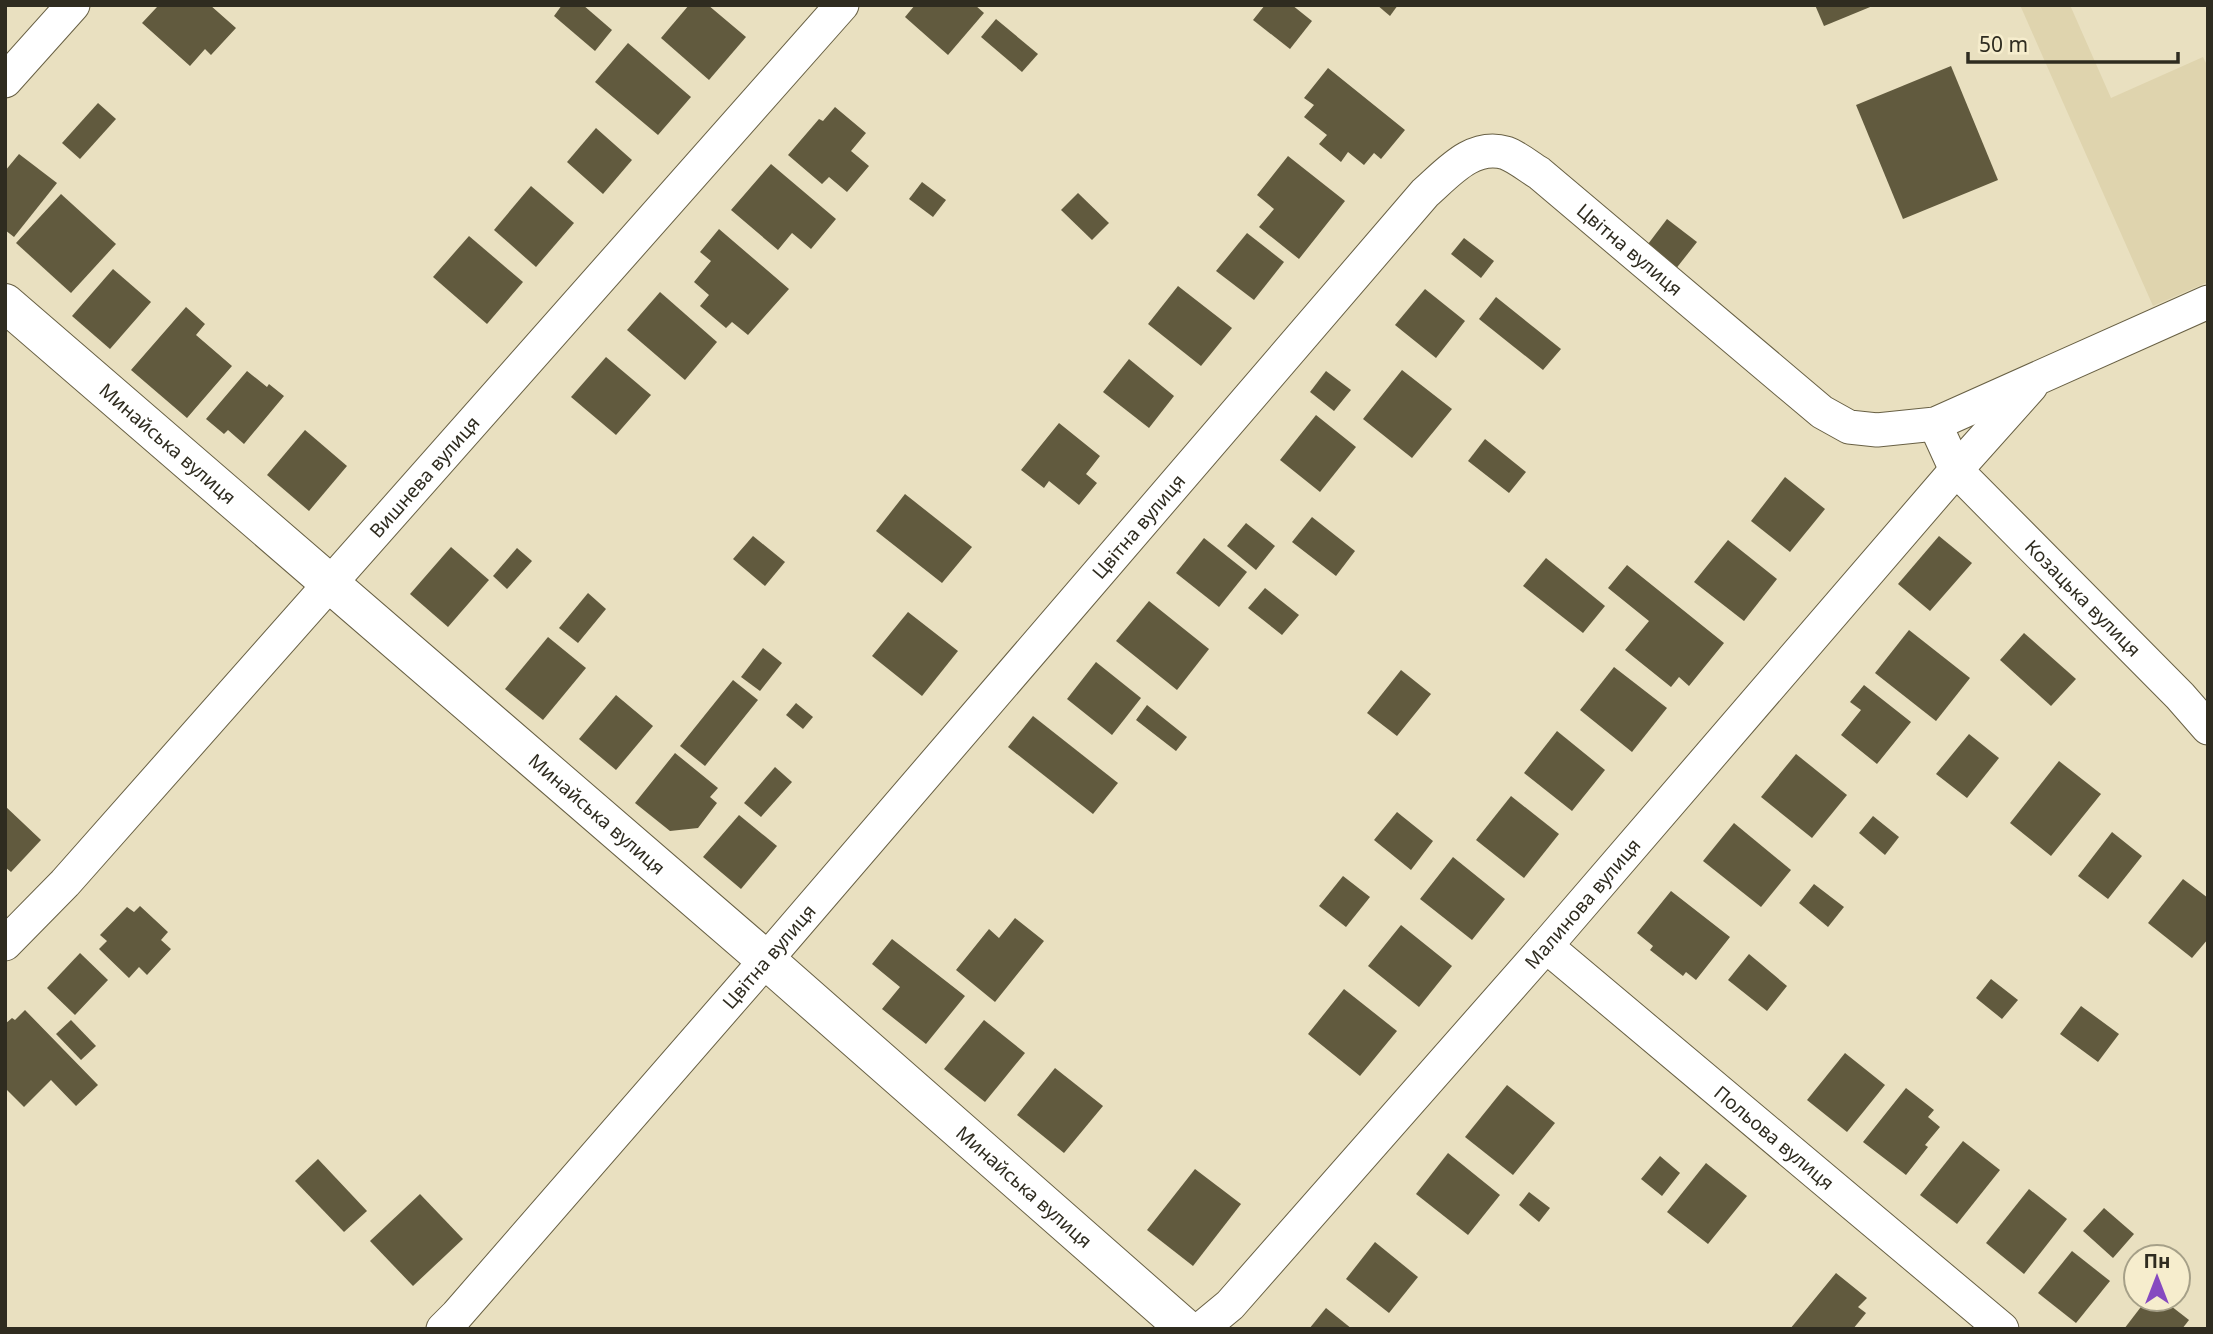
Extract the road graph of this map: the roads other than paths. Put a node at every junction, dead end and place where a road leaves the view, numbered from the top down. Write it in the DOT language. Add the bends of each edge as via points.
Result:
graph roads {
  1 [pos="73,5"];
  2 [pos="842,5"];
  3 [pos="5,81"];
  4 [pos="2208,302"];
  5 [pos="5,303"];
  6 [pos="2040,376"];
  7 [pos="1935,425"];
  8 [pos="1956,470"];
  9 [pos="331,584"];
  10 [pos="2208,729"];
  11 [pos="5,944"];
  12 [pos="1546,946"];
  13 [pos="766,960"];
  14 [pos="443,1329"];
  15 [pos="1186,1329"];
  16 [pos="1201,1329"];
  17 [pos="2002,1329"];
  1 -- 3 [label="street"];
  2 -- 9 [label="street, Вишнева вулиця"];
  4 -- 6 [label="street"];
  5 -- 9 [label="street, Минайська вулиця"];
  6 -- 7 [label="street"];
  6 -- 8 [label="street, Малинова вулиця"];
  7 -- 8 [label="street, Козацька вулиця"];
  7 -- 13 [label="street, Цвітна вулиця" via="1877,430 1849,427 1822,412 1539,173 1507,153 1485,150 1463,159 1425,193"];
  8 -- 10 [label="street, Козацька вулиця"];
  8 -- 12 [label="street, Малинова вулиця"];
  9 -- 11 [label="street, Вишнева вулиця" via="65,883"];
  9 -- 13 [label="street, Минайська вулиця"];
  12 -- 16 [label="street, Малинова вулиця" via="1230,1305"];
  12 -- 17 [label="street, Польова вулиця"];
  13 -- 14 [label="street, Цвітна вулиця"];
  13 -- 15 [label="street, Минайська вулиця"];
}
